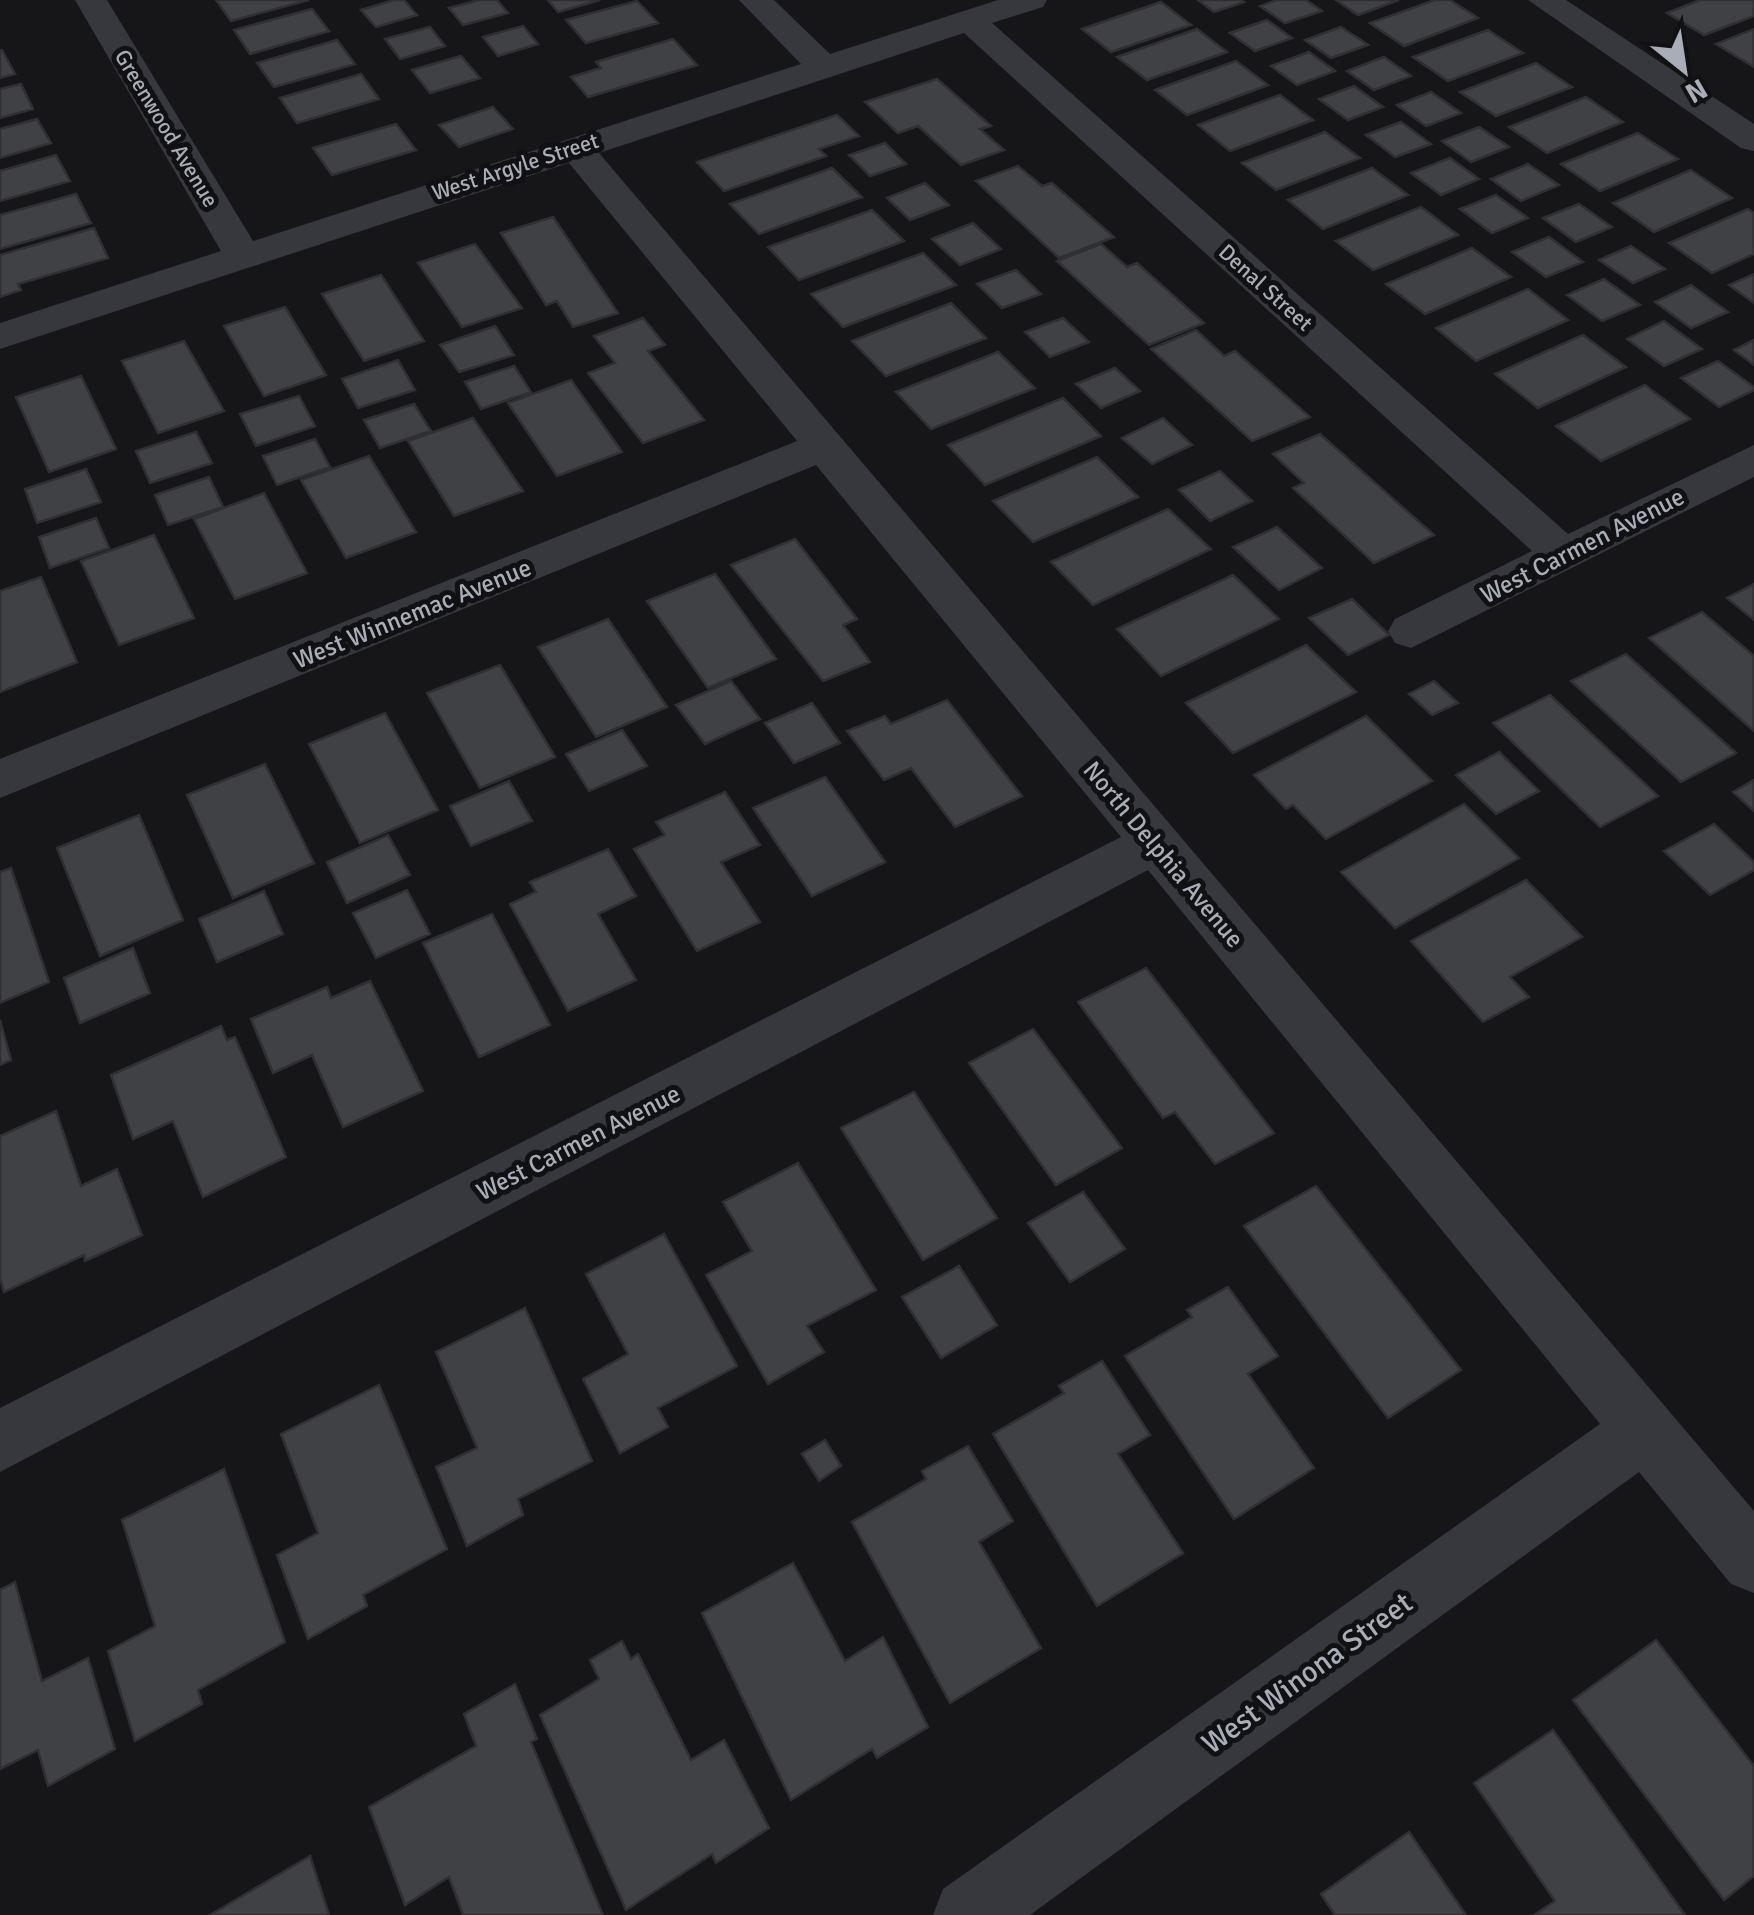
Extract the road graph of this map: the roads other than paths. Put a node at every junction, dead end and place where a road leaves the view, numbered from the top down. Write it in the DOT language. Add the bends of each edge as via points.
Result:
graph roads {
  1 [pos="91,0"];
  2 [pos="755,0"];
  3 [pos="1032,0"];
  4 [pos="1544,0"];
  5 [pos="969,20"];
  6 [pos="822,66"];
  7 [pos="1754,140"];
  8 [pos="574,147"];
  9 [pos="242,256"];
  10 [pos="0,336"];
  11 [pos="824,446"];
  12 [pos="1754,459"];
  13 [pos="1563,554"];
  14 [pos="1411,631"];
  15 [pos="0,779"];
  16 [pos="1155,843"];
  17 [pos="1645,1430"];
  18 [pos="0,1441"];
  19 [pos="1754,1561"];
  20 [pos="969,1915"];
  1 -- 9 [label="street, Greenwood Avenue"];
  2 -- 6 [label="street"];
  3 -- 5 [label="street, West Argyle Street"];
  4 -- 7 [label="street"];
  5 -- 6 [label="street, West Argyle Street"];
  5 -- 13 [label="street, Denal Street"];
  6 -- 8 [label="street, West Argyle Street"];
  8 -- 9 [label="street, West Argyle Street"];
  8 -- 11 [label="street, North Delphia Avenue"];
  9 -- 10 [label="street, West Argyle Street"];
  11 -- 15 [label="street, West Winnemac Avenue"];
  11 -- 16 [label="street, North Delphia Avenue"];
  12 -- 13 [label="street, West Carmen Avenue"];
  13 -- 14 [label="street, West Carmen Avenue"];
  16 -- 17 [label="street, North Delphia Avenue"];
  16 -- 18 [label="street, West Carmen Avenue"];
  17 -- 19 [label="street, North Delphia Avenue"];
  17 -- 20 [label="street, West Winona Street"];
}
